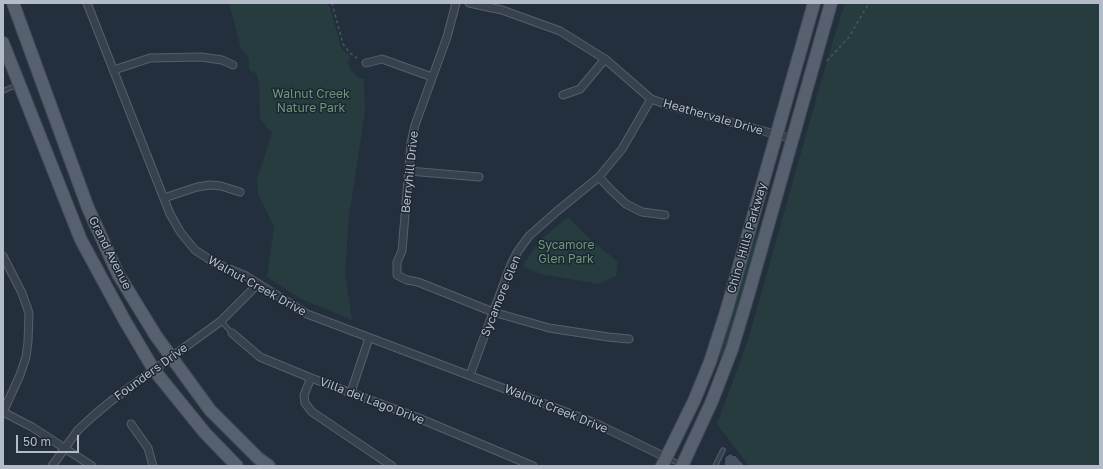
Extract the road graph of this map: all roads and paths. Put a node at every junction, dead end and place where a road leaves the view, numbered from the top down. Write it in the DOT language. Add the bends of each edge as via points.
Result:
graph roads {
  1 [pos="13,3"];
  2 [pos="87,3"];
  3 [pos="332,3"];
  4 [pos="456,3"];
  5 [pos="468,3"];
  6 [pos="814,3"];
  7 [pos="831,3"];
  8 [pos="869,3"];
  9 [pos="3,43"];
  10 [pos="605,59"];
  11 [pos="827,61"];
  12 [pos="366,63"];
  13 [pos="233,65"];
  14 [pos="114,70"];
  15 [pos="432,77"];
  16 [pos="19,84"];
  17 [pos="3,91"];
  18 [pos="563,95"];
  19 [pos="651,98"];
  20 [pos="777,135"];
  21 [pos="793,139"];
  22 [pos="409,171"];
  23 [pos="479,177"];
  24 [pos="599,177"];
  25 [pos="240,192"];
  26 [pos="164,198"];
  27 [pos="665,216"];
  28 [pos="3,256"];
  29 [pos="258,284"];
  30 [pos="493,312"];
  31 [pos="221,321"];
  32 [pos="232,333"];
  33 [pos="370,338"];
  34 [pos="629,339"];
  35 [pos="171,358"];
  36 [pos="154,370"];
  37 [pos="470,375"];
  38 [pos="310,378"];
  39 [pos="351,392"];
  40 [pos="3,412"];
  41 [pos="131,424"];
  42 [pos="64,447"];
  43 [pos="723,450"];
  44 [pos="663,459"];
  45 [pos="52,466"];
  46 [pos="92,466"];
  47 [pos="153,466"];
  48 [pos="237,466"];
  49 [pos="268,466"];
  50 [pos="392,466"];
  51 [pos="533,466"];
  52 [pos="682,466"];
  53 [pos="715,466"];
  1 -- 35 [label="main road, Grand Avenue" via="88,208 118,274"];
  2 -- 14 [label="street, Walnut Creek Drive"];
  3 -- 12 [label="path" via="344,44 350,53"];
  4 -- 15 [label="street, Berryhill Drive"];
  5 -- 10 [label="street, Heathervale Drive" via="502,10 553,28"];
  6 -- 20 [label="main road, Chino Hills Parkway"];
  7 -- 21 [label="main road, Chino Hills Parkway"];
  8 -- 11 [label="path" via="849,38"];
  9 -- 16 [label="main road, Grand Avenue"];
  10 -- 18 [label="street" via="580,88"];
  10 -- 19 [label="street, Heathervale Drive"];
  12 -- 15 [label="street" via="382,59"];
  13 -- 14 [label="street" via="222,60 201,57 150,58"];
  14 -- 26 [label="street, Walnut Creek Drive"];
  15 -- 22 [label="street, Berryhill Drive" via="415,126"];
  16 -- 17 [label="lane"];
  16 -- 36 [label="main road, Grand Avenue" via="81,240"];
  19 -- 20 [label="street, Heathervale Drive" via="671,106"];
  19 -- 24 [label="street, Sycamore Glen" via="622,149"];
  20 -- 21 [label="street, Heathervale Drive"];
  20 -- 44 [label="main road, Chino Hills Parkway" via="710,362 694,401"];
  21 -- 52 [label="main road, Chino Hills Parkway" via="732,348 712,401"];
  22 -- 23 [label="street"];
  22 -- 30 [label="street, Berryhill Drive" via="402,251 397,262 397,275"];
  24 -- 27 [label="street" via="626,204 642,212"];
  24 -- 30 [label="street, Sycamore Glen" via="529,236 511,264"];
  25 -- 26 [label="street" via="210,185"];
  26 -- 29 [label="street, Walnut Creek Drive" via="180,233 196,250 215,263"];
  28 -- 40 [label="street" via="22,293 29,314 26,357"];
  29 -- 31 [label="street, Founders Drive"];
  29 -- 33 [label="street, Walnut Creek Drive" via="307,314"];
  30 -- 34 [label="street" via="549,328"];
  30 -- 37 [label="street, Sycamore Glen"];
  31 -- 32 [label="lane, Villa del Lago Drive"];
  31 -- 35 [label="street, Founders Drive"];
  32 -- 38 [label="street, Villa del Lago Drive" via="260,357"];
  33 -- 37 [label="street, Walnut Creek Drive"];
  33 -- 39 [label="street"];
  35 -- 36 [label="street, Founders Drive"];
  35 -- 49 [label="main road, Grand Avenue" via="210,410"];
  36 -- 42 [label="street, Founders Drive" via="106,405 78,430"];
  36 -- 48 [label="main road, Grand Avenue" via="205,433"];
  37 -- 44 [label="street, Walnut Creek Drive" via="595,423"];
  38 -- 39 [label="street, Villa del Lago Drive"];
  38 -- 50 [label="street" via="304,395 305,403 312,412"];
  39 -- 51 [label="street, Villa del Lago Drive"];
  40 -- 42 [label="street"];
  41 -- 47 [label="street" via="148,448"];
  42 -- 45 [label="street, Founders Drive"];
  42 -- 46 [label="street"];
  43 -- 53 [label="lane"];
  44 -- 52 [label="lane, Walnut Creek Drive"];
}
